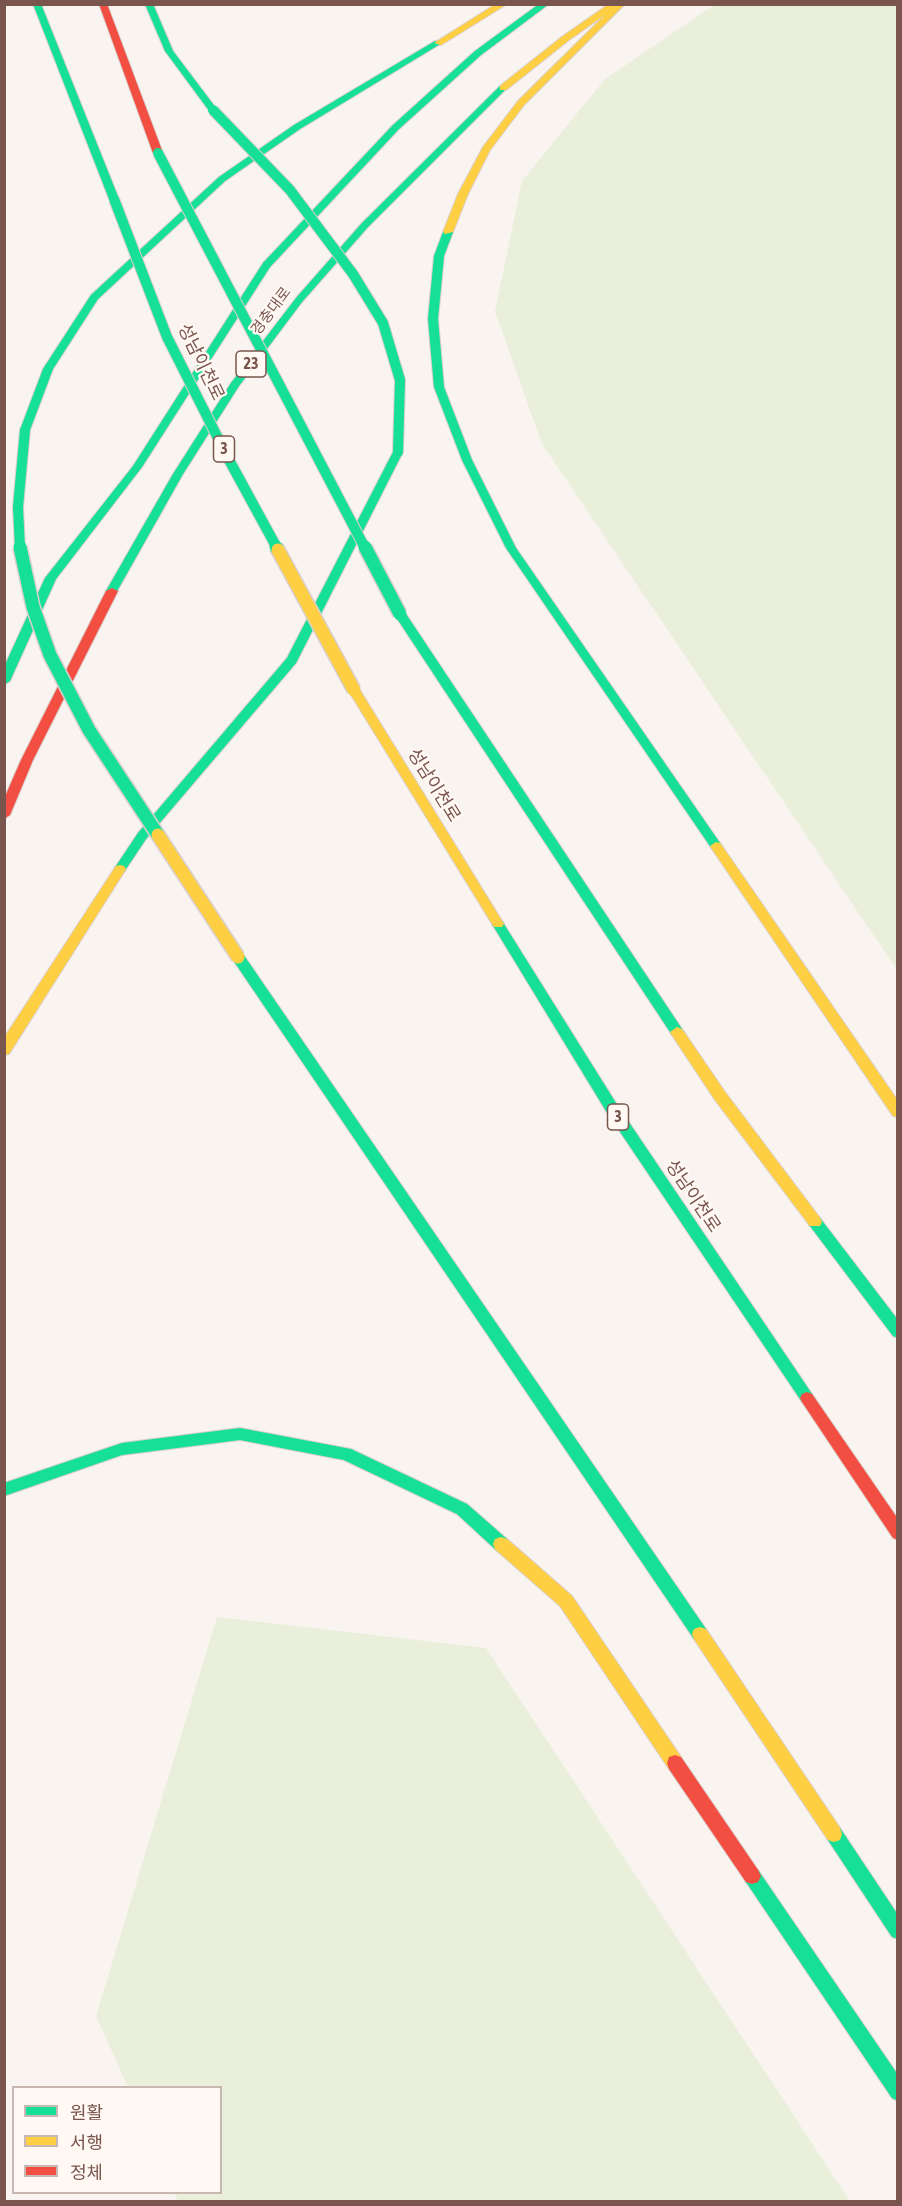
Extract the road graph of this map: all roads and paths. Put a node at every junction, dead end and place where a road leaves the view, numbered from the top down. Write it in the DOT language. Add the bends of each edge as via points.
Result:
graph roads {
  1 [pos="37,4"];
  2 [pos="103,4"];
  3 [pos="149,4"];
  4 [pos="503,4"];
  5 [pos="545,4"];
  6 [pos="615,4"];
  7 [pos="621,4"];
  8 [pos="4,681"];
  9 [pos="4,815"];
  10 [pos="4,1050"];
  11 [pos="897,1112"];
  12 [pos="897,1332"];
  13 [pos="4,1490"];
  14 [pos="897,1533"];
  15 [pos="897,1931"];
  16 [pos="897,2092"];
  1 -- 14 [label="main road, 성남이천로 / 3, bridge" via="167,337 354,690 611,1107"];
  2 -- 12 [label="main road, bridge" via="158,153 400,614 720,1096"];
  3 -- 10 [label="main road, bridge" via="169,51 213,110 290,190 353,274 382,323 400,380 398,452 292,660 142,836"];
  4 -- 15 [label="main road, bridge" via="297,127 222,179 94,297 48,369 26,430 18,507 20,547 33,607 50,655 89,730 238,957 760,1722"];
  5 -- 8 [label="main road, 경충대로 / 23" via="478,53 396,127 266,265 137,467 51,578"];
  6 -- 9 [label="main road, 경충대로 / 23" via="504,87 365,225 292,310 229,395 131,556 27,760"];
  7 -- 11 [label="main road" via="521,103 486,149 463,194 439,256 433,319 439,387 467,460 512,548"];
  13 -- 16 [label="main road" via="122,1449 240,1434 346,1454 462,1509 566,1601"];
}
